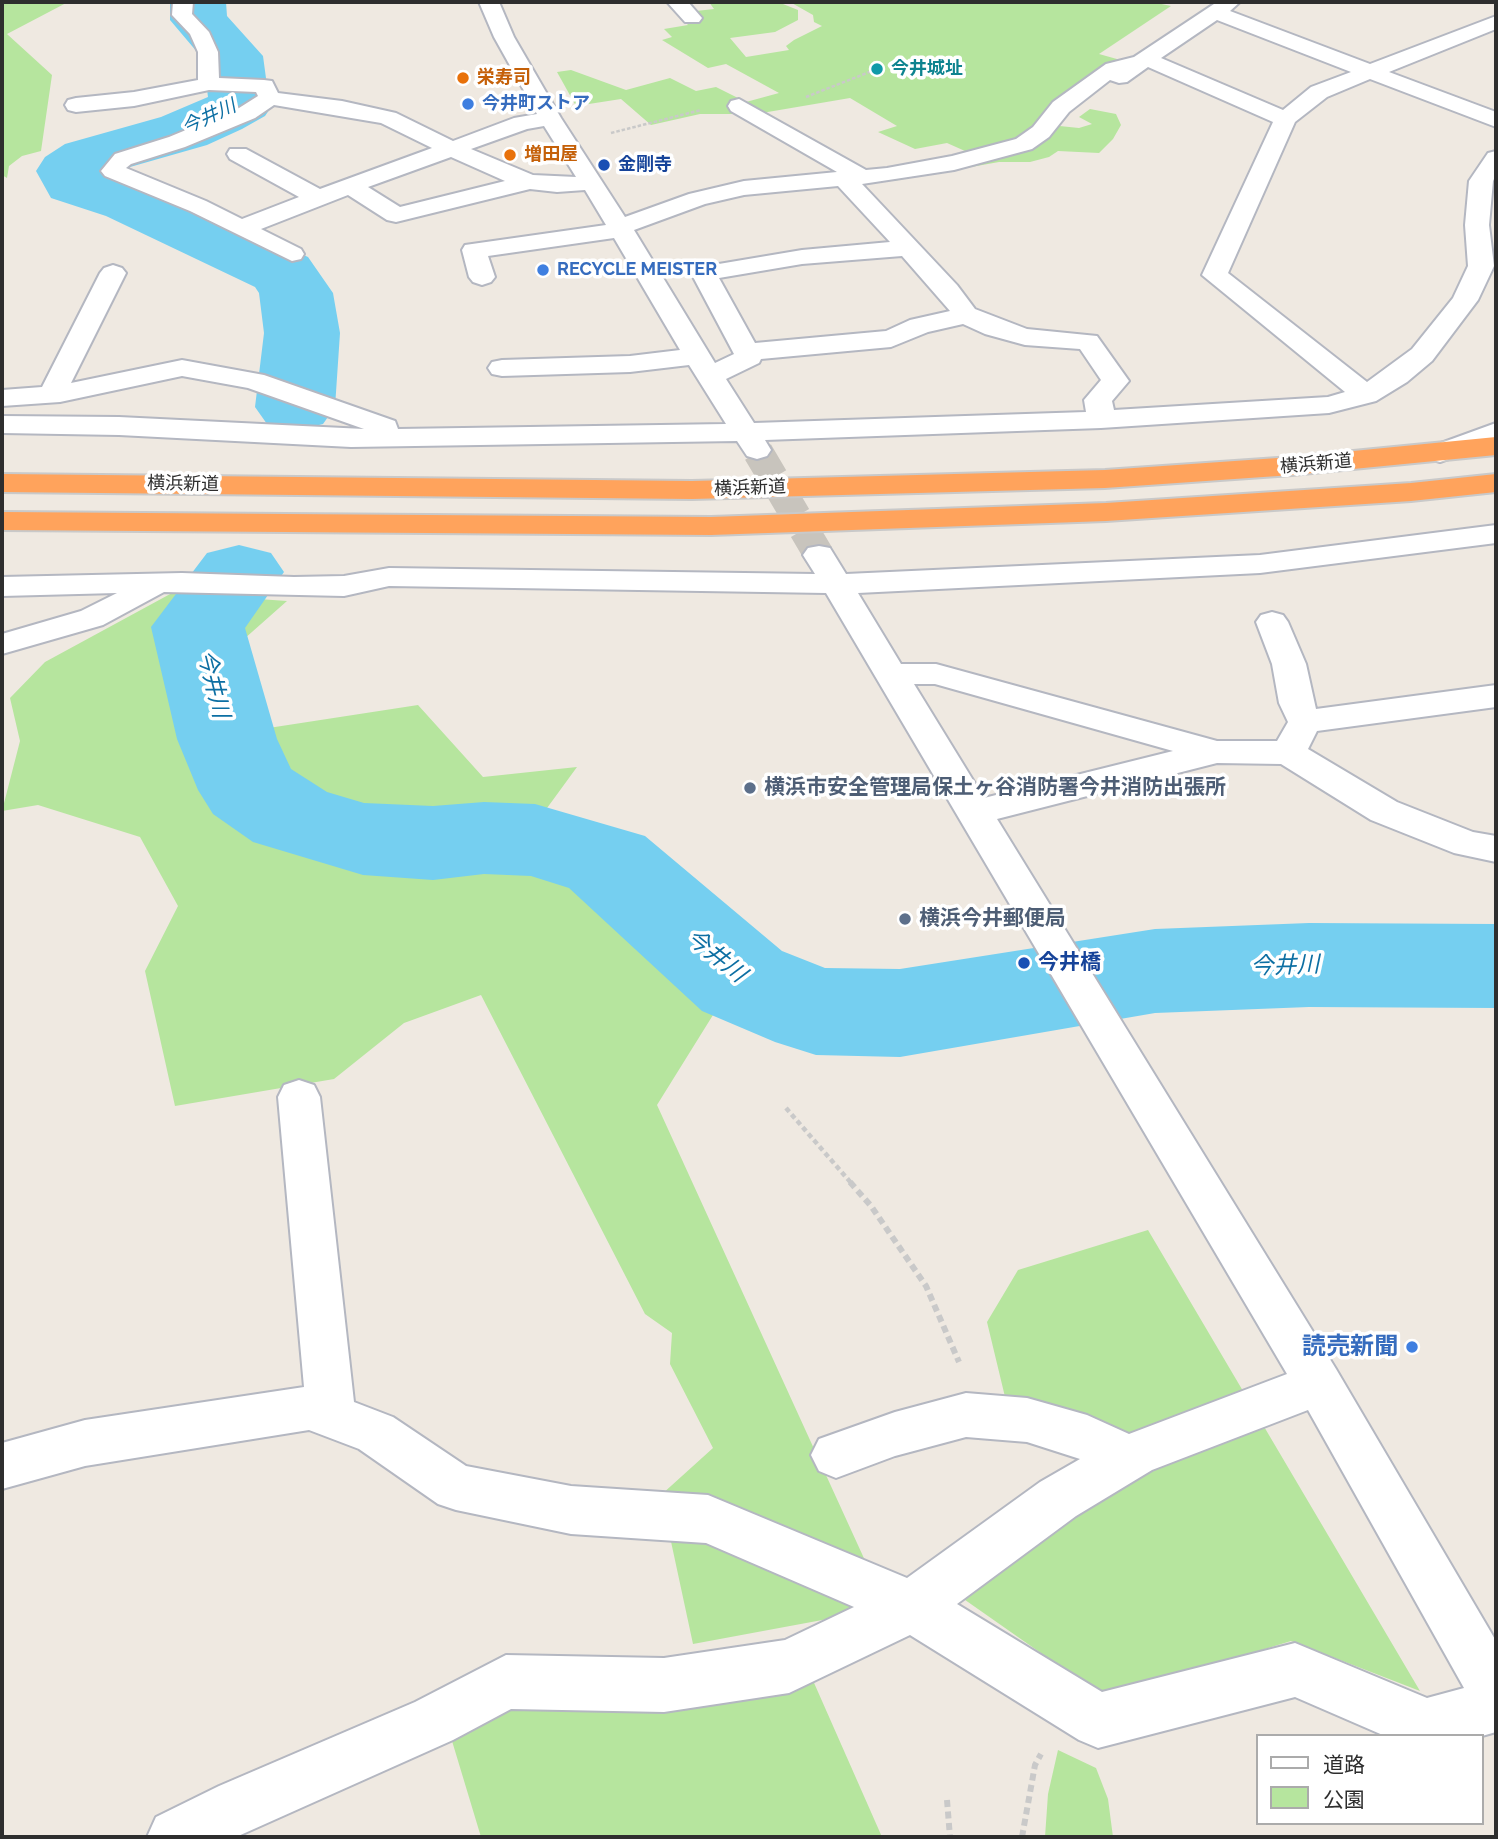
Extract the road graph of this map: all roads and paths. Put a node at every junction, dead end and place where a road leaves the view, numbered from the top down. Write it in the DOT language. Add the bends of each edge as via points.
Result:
graph roads {
  1 [pos="183,2"];
  2 [pos="489,2"];
  3 [pos="677,2"];
  4 [pos="1222,7"];
  5 [pos="692,18"];
  6 [pos="1496,22"];
  7 [pos="1139,63"];
  8 [pos="877,69"];
  9 [pos="1369,71"];
  10 [pos="216,85"];
  11 [pos="263,92"];
  12 [pos="76,105"];
  13 [pos="739,106"];
  14 [pos="550,118"];
  15 [pos="1285,119"];
  16 [pos="1496,120"];
  17 [pos="566,145"];
  18 [pos="452,149"];
  19 [pos="1028,151"];
  20 [pos="238,155"];
  21 [pos="1496,158"];
  22 [pos="853,178"];
  23 [pos="530,182"];
  24 [pos="591,183"];
  25 [pos="350,186"];
  26 [pos="318,198"];
  27 [pos="241,228"];
  28 [pos="621,228"];
  29 [pos="910,248"];
  30 [pos="292,254"];
  31 [pos="113,273"];
  32 [pos="482,277"];
  33 [pos="966,315"];
  34 [pos="747,352"];
  35 [pos="703,366"];
  36 [pos="502,368"];
  37 [pos="221,374"];
  38 [pos="52,394"];
  39 [pos="1366,395"];
  40 [pos="2,398"];
  41 [pos="1101,419"];
  42 [pos="2,425"];
  43 [pos="354,427"];
  44 [pos="176,428"];
  45 [pos="1496,432"];
  46 [pos="751,442"];
  47 [pos="1496,446"];
  48 [pos="1440,453"];
  49 [pos="2,483"];
  50 [pos="1496,483"];
  51 [pos="2,524"];
  52 [pos="1496,534"];
  53 [pos="819,555"];
  54 [pos="171,583"];
  55 [pos="838,584"];
  56 [pos="2,586"];
  57 [pos="1272,622"];
  58 [pos="2,644"];
  59 [pos="891,674"];
  60 [pos="1496,696"];
  61 [pos="1305,722"];
  62 [pos="1217,752"];
  63 [pos="1288,753"];
  64 [pos="974,813"];
  65 [pos="1496,849"];
  66 [pos="299,1097"];
  67 [pos="786,1108"];
  68 [pos="1319,1384"];
  69 [pos="966,1415"];
  70 [pos="354,1424"];
  71 [pos="836,1455"];
  72 [pos="1128,1458"];
  73 [pos="2,1466"];
  74 [pos="912,1606"];
  75 [pos="1496,1692"];
  76 [pos="1496,1705"];
  77 [pos="1045,1746"];
  78 [pos="947,1800"];
  79 [pos="176,1837"];
  80 [pos="950,1837"];
  81 [pos="1022,1837"];
  1 -- 10 [label="street" via="181,15 200,32"];
  2 -- 14 [label="street"];
  3 -- 5 [label="street"];
  4 -- 7 [label="street"];
  4 -- 9 [label="street"];
  6 -- 9 [label="street"];
  7 -- 15 [label="street"];
  7 -- 19 [label="street" via="1073,110 1046,141"];
  7 -- 22 [label="street" via="1113,68 1061,107 1041,132 1024,144 942,165"];
  8 -- 13 [label="path" via="820,93"];
  9 -- 15 [label="street" via="1319,92"];
  9 -- 16 [label="street"];
  10 -- 11 [label="street"];
  10 -- 12 [label="street"];
  11 -- 18 [label="street" via="388,118"];
  11 -- 27 [label="street" via="215,127 124,159 113,171"];
  13 -- 17 [label="path" via="696,111"];
  13 -- 22 [label="street"];
  14 -- 17 [label="street"];
  14 -- 18 [label="street" via="522,123"];
  15 -- 39 [label="street" via="1215,275"];
  17 -- 24 [label="street"];
  18 -- 23 [label="street"];
  18 -- 25 [label="street"];
  20 -- 26 [label="street"];
  21 -- 39 [label="street" via="1481,181 1477,225 1481,266 1475,302 1422,355"];
  22 -- 28 [label="street" via="744,188"];
  22 -- 29 [label="street"];
  23 -- 24 [label="street"];
  23 -- 25 [label="street" via="396,215"];
  24 -- 28 [label="street"];
  25 -- 26 [label="street"];
  26 -- 27 [label="street"];
  27 -- 30 [label="street"];
  28 -- 32 [label="street" via="474,250"];
  28 -- 35 [label="street"];
  29 -- 33 [label="street"];
  29 -- 34 [label="street" via="802,257 704,273"];
  31 -- 38 [label="street"];
  33 -- 34 [label="street" via="919,326 891,339"];
  33 -- 41 [label="street" via="1025,337 1088,342 1115,381 1098,400"];
  34 -- 35 [label="street" via="749,357"];
  35 -- 36 [label="street"];
  35 -- 46 [label="street"];
  37 -- 38 [label="street" via="182,368"];
  37 -- 43 [label="street" via="254,381"];
  37 -- 44 [label="street"];
  38 -- 40 [label="street"];
  39 -- 41 [label="street" via="1329,405"];
  41 -- 46 [label="street"];
  42 -- 44 [label="street"];
  43 -- 44 [label="street"];
  43 -- 46 [label="street" via="413,438"];
  45 -- 48 [label="street"];
  47 -- 48 [label="highway, 横浜新道"];
  48 -- 49 [label="highway, 横浜新道" via="1105,478 692,490"];
  50 -- 51 [label="highway, 横浜新道" via="1106,512 711,526"];
  52 -- 55 [label="street" via="1260,564"];
  53 -- 55 [label="street"];
  54 -- 55 [label="street" via="344,586 389,577"];
  54 -- 56 [label="street"];
  54 -- 58 [label="street" via="92,618"];
  55 -- 59 [label="street"];
  57 -- 61 [label="street"];
  59 -- 62 [label="street" via="936,674"];
  59 -- 64 [label="street"];
  60 -- 61 [label="street"];
  61 -- 63 [label="street"];
  62 -- 63 [label="street"];
  62 -- 64 [label="street"];
  63 -- 65 [label="street" via="1384,811 1467,844"];
  64 -- 68 [label="street"];
  66 -- 70 [label="street"];
  67 -- 69 [label="path" via="871,1206 926,1286 959,1360"];
  68 -- 72 [label="street"];
  68 -- 75 [label="street"];
  69 -- 71 [label="street"];
  69 -- 72 [label="street" via="1027,1420 1087,1438"];
  70 -- 73 [label="street" via="309,1408 85,1443"];
  70 -- 74 [label="street" via="456,1488 571,1510 708,1519"];
  72 -- 74 [label="street" via="1058,1499"];
  74 -- 76 [label="street" via="1098,1721 1295,1670 1427,1726"];
  74 -- 79 [label="street" via="789,1666 664,1685 506,1682 434,1721"];
  77 -- 81 [label="path" via="1035,1765"];
  78 -- 80 [label="path"];
}
